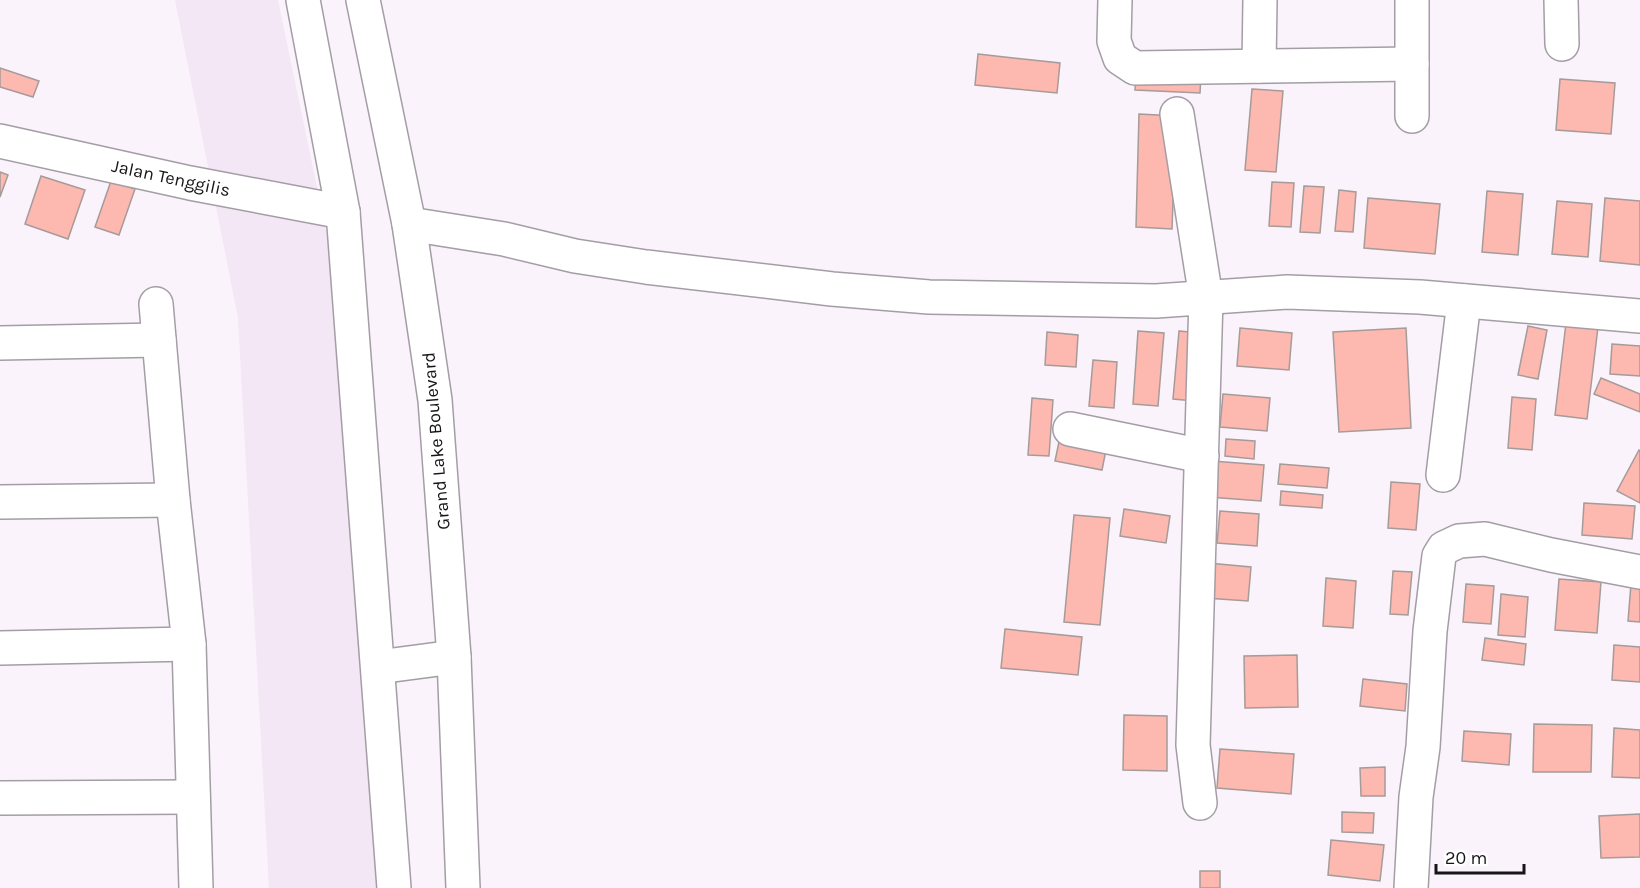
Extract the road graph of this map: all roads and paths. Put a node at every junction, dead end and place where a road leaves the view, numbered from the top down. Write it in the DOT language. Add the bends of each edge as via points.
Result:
graph roads {
  1 [pos="303,0"];
  2 [pos="363,0"];
  3 [pos="1114,0"];
  4 [pos="1260,0"];
  5 [pos="1412,0"];
  6 [pos="1561,0"];
  7 [pos="1562,44"];
  8 [pos="1412,64"];
  9 [pos="1259,66"];
  10 [pos="1177,114"];
  11 [pos="1412,116"];
  12 [pos="0,141"];
  13 [pos="343,212"];
  14 [pos="409,224"];
  15 [pos="1206,298"];
  16 [pos="1464,301"];
  17 [pos="156,304"];
  18 [pos="1640,316"];
  19 [pos="159,340"];
  20 [pos="0,343"];
  21 [pos="1070,429"];
  22 [pos="1202,456"];
  23 [pos="1443,475"];
  24 [pos="173,500"];
  25 [pos="0,501"];
  26 [pos="1640,572"];
  27 [pos="189,644"];
  28 [pos="0,648"];
  29 [pos="454,657"];
  30 [pos="378,667"];
  31 [pos="193,797"];
  32 [pos="0,798"];
  33 [pos="1200,804"];
  34 [pos="196,888"];
  35 [pos="394,888"];
  36 [pos="463,888"];
  37 [pos="1411,888"];
  1 -- 13 [label="street"];
  2 -- 14 [label="street, Grand Lake Boulevard"];
  3 -- 9 [label="street" via="1114,42 1120,58 1135,68"];
  4 -- 9 [label="street"];
  5 -- 8 [label="street"];
  6 -- 7 [label="street"];
  8 -- 9 [label="street"];
  8 -- 11 [label="street"];
  10 -- 15 [label="street"];
  12 -- 13 [label="street, Jalan Tenggilis"];
  13 -- 30 [label="street"];
  14 -- 15 [label="street" via="645,267 831,289 929,297 1156,301"];
  14 -- 29 [label="street, Grand Lake Boulevard" via="435,400"];
  15 -- 16 [label="street" via="1287,292"];
  15 -- 22 [label="street"];
  16 -- 18 [label="street"];
  16 -- 23 [label="street"];
  17 -- 19 [label="street"];
  19 -- 20 [label="street"];
  19 -- 24 [label="street"];
  21 -- 22 [label="street"];
  22 -- 33 [label="street" via="1193,745"];
  24 -- 25 [label="street"];
  24 -- 27 [label="street"];
  26 -- 37 [label="street" via="1485,539 1460,541 1444,548 1439,556 1430,631"];
  27 -- 28 [label="street"];
  27 -- 31 [label="street"];
  29 -- 30 [label="street"];
  29 -- 36 [label="street, Grand Lake Boulevard"];
  30 -- 35 [label="street"];
  31 -- 32 [label="street"];
  31 -- 34 [label="street"];
}
